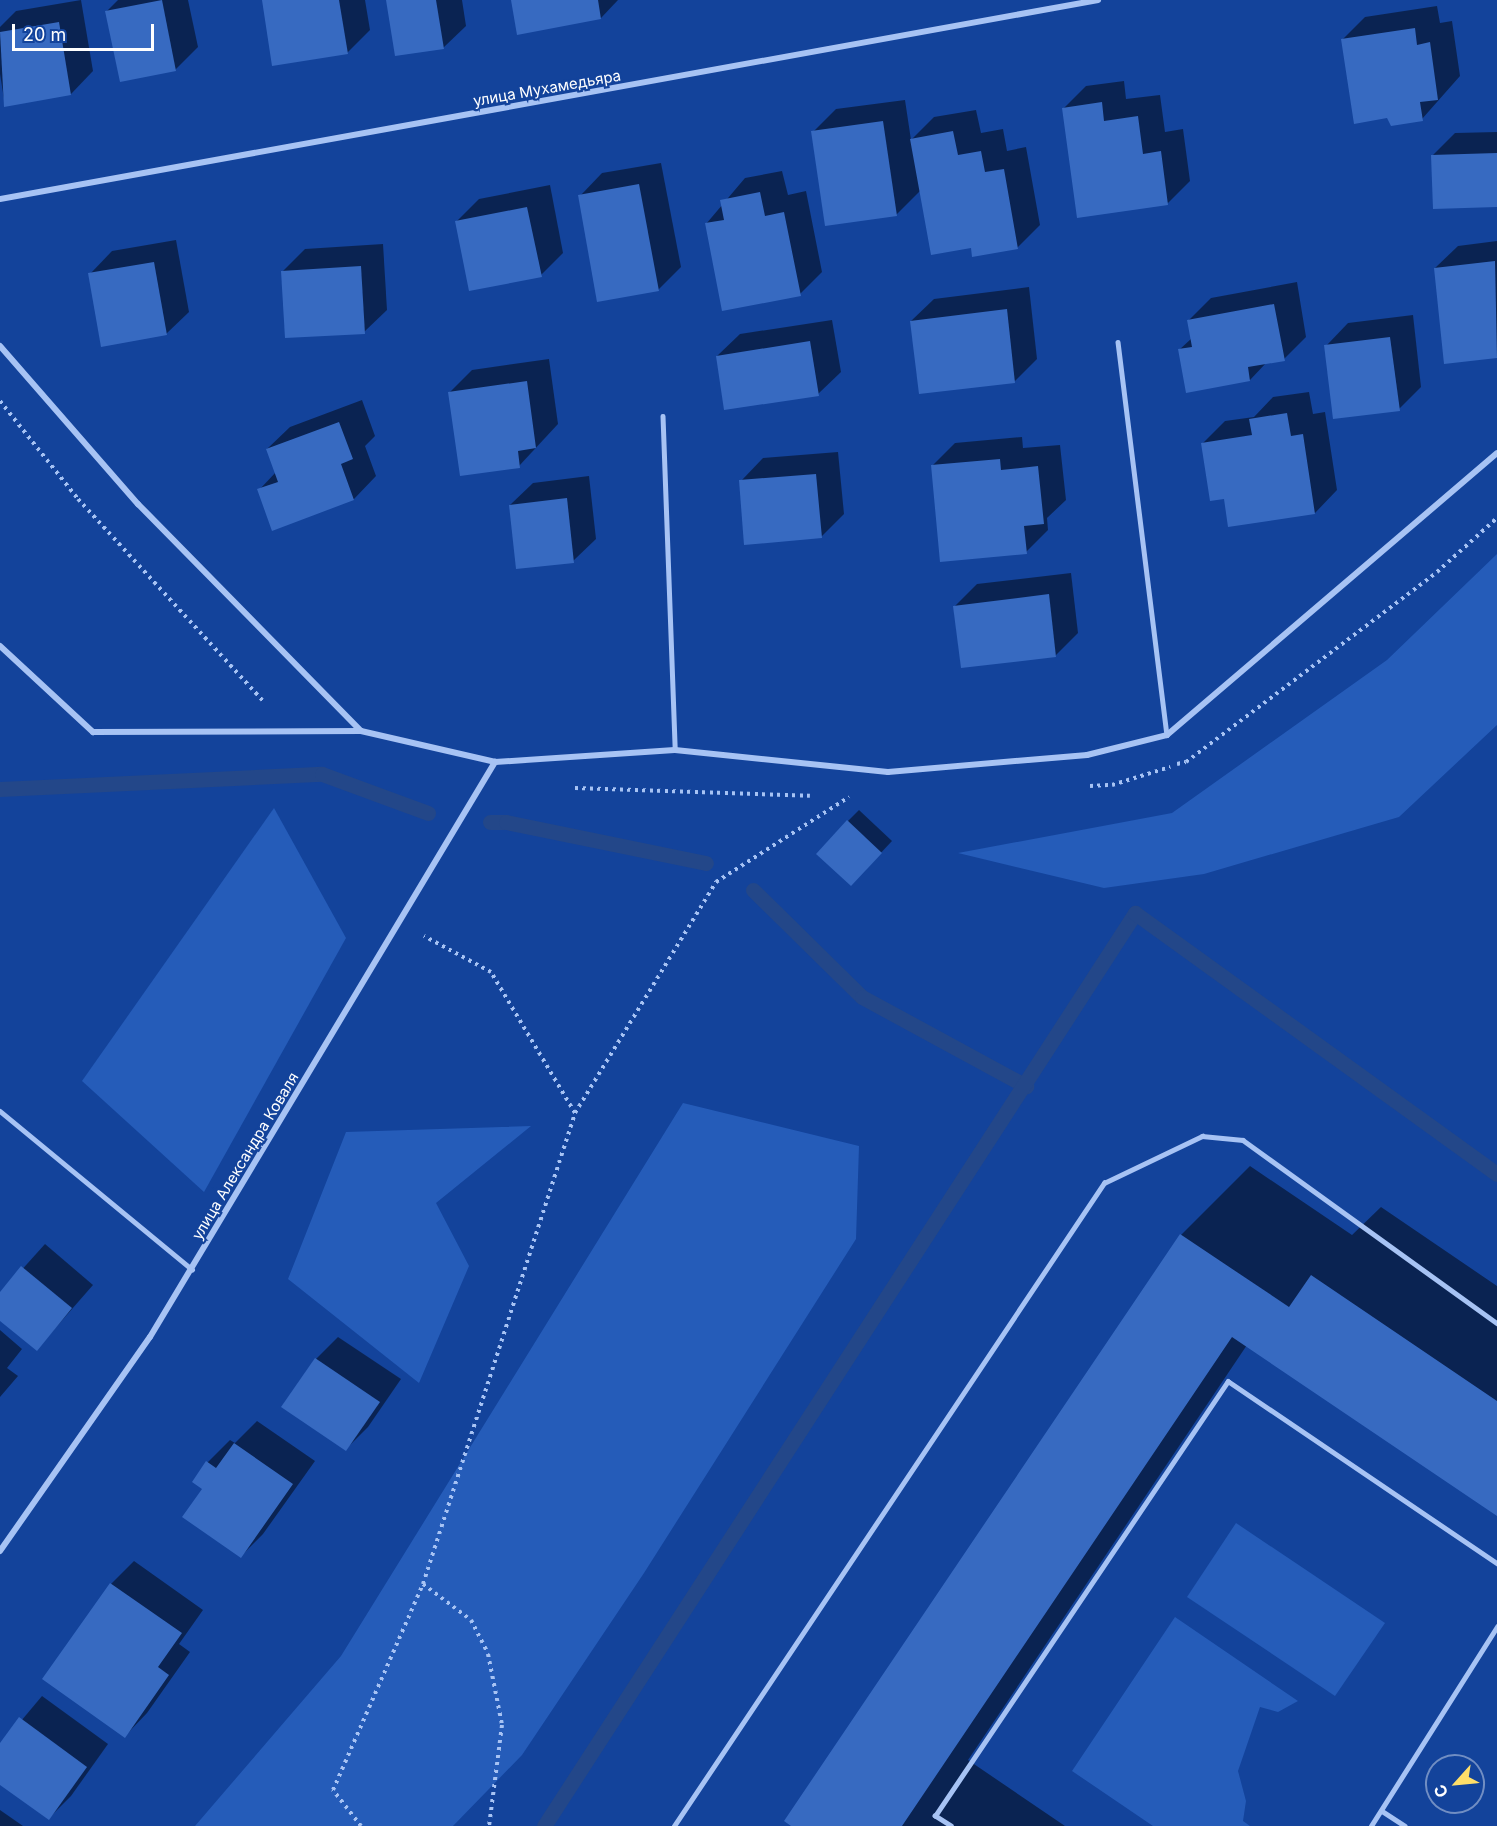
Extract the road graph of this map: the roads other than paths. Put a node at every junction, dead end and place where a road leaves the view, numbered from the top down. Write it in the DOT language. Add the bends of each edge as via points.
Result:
graph roads {
  1 [pos="1098,0"];
  2 [pos="0,199"];
  3 [pos="1118,342"];
  4 [pos="0,346"];
  5 [pos="663,416"];
  6 [pos="1497,453"];
  7 [pos="0,646"];
  8 [pos="361,731"];
  9 [pos="1167,735"];
  10 [pos="675,750"];
  11 [pos="495,762"];
  12 [pos="0,1111"];
  13 [pos="192,1269"];
  14 [pos="1497,1323"];
  15 [pos="0,1551"];
  16 [pos="1497,1563"];
  17 [pos="1497,1627"];
  18 [pos="1382,1811"];
  19 [pos="674,1826"];
  20 [pos="951,1826"];
  21 [pos="1371,1826"];
  22 [pos="1405,1826"];
  1 -- 2 [label="street, улица Мухамедьяра"];
  3 -- 9 [label="lane"];
  4 -- 8 [label="street" via="138,504"];
  5 -- 10 [label="lane"];
  6 -- 9 [label="street"];
  7 -- 8 [label="street" via="93,732"];
  8 -- 11 [label="street"];
  9 -- 10 [label="street" via="1087,755 888,772"];
  10 -- 11 [label="street"];
  11 -- 13 [label="street, улица Александра Коваля"];
  12 -- 13 [label="lane"];
  13 -- 15 [label="street, улица Александра Коваля" via="150,1337"];
  14 -- 19 [label="lane" via="1243,1140 1202,1136 1104,1183"];
  16 -- 20 [label="lane" via="1228,1381 935,1816"];
  17 -- 18 [label="lane"];
  18 -- 21 [label="lane"];
  18 -- 22 [label="lane"];
}
